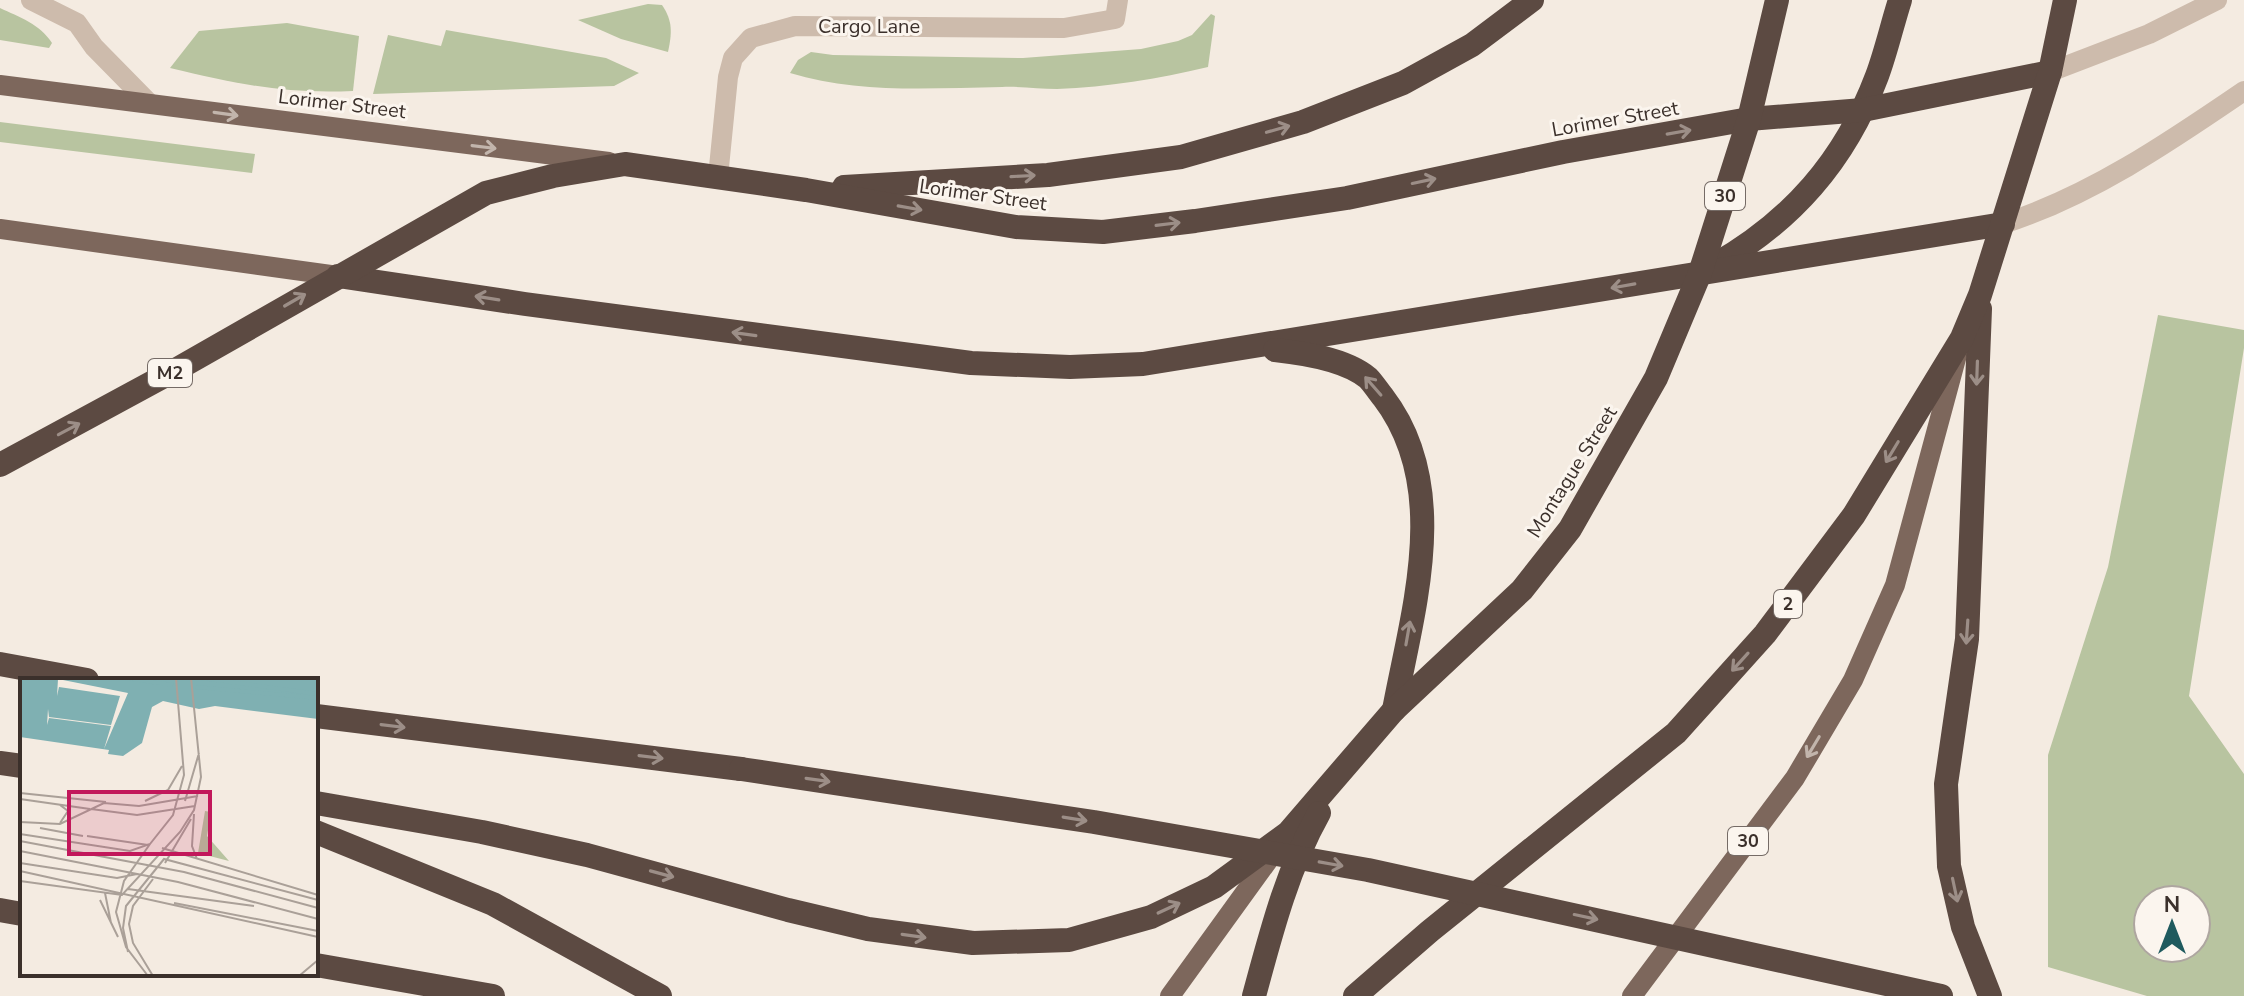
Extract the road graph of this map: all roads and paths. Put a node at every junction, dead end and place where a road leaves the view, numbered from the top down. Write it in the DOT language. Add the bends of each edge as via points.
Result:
graph roads {
  1 [pos="31,0"];
  2 [pos="1118,0"];
  3 [pos="1532,0"];
  4 [pos="1777,0"];
  5 [pos="1900,0"];
  6 [pos="2065,0"];
  7 [pos="2217,0"];
  8 [pos="2050,72"];
  9 [pos="0,85"];
  10 [pos="2244,91"];
  11 [pos="149,103"];
  12 [pos="1863,110"];
  13 [pos="1749,119"];
  14 [pos="625,164"];
  15 [pos="718,177"];
  16 [pos="806,190"];
  17 [pos="2003,224"];
  18 [pos="0,229"];
  19 [pos="1700,273"];
  20 [pos="338,276"];
  21 [pos="1980,295"];
  22 [pos="1962,338"];
  23 [pos="1247,346"];
  24 [pos="0,465"];
  25 [pos="0,664"];
  26 [pos="76,678"];
  27 [pos="0,679"];
  28 [pos="20,682"];
  29 [pos="1394,710"];
  30 [pos="318,716"];
  31 [pos="0,763"];
  32 [pos="1346,765"];
  33 [pos="20,766"];
  34 [pos="318,803"];
  35 [pos="318,833"];
  36 [pos="1288,833"];
  37 [pos="0,910"];
  38 [pos="20,914"];
  39 [pos="318,965"];
  40 [pos="493,996"];
  41 [pos="660,996"];
  42 [pos="1170,996"];
  43 [pos="1254,996"];
  44 [pos="1355,996"];
  45 [pos="1632,996"];
  46 [pos="1941,996"];
  47 [pos="1990,996"];
  1 -- 11 [label="street" via="77,23"];
  2 -- 15 [label="street, Cargo Lane" via="1115,19 1064,28 795,26 751,38 732,64"];
  16 -- 3 [label="highway, one-way" via="1048,175 1181,157 1303,122 1403,83 1472,45"];
  4 -- 13 [label="highway, Montague Street / 30"];
  5 -- 12 [label="highway"];
  6 -- 8 [label="highway, 30"];
  7 -- 8 [label="street" via="2149,34"];
  8 -- 12 [label="highway, Lorimer Street"];
  8 -- 17 [label="highway, 30"];
  9 -- 11 [label="main road, Lorimer Street"];
  10 -- 17 [label="street" via="2083,193"];
  11 -- 14 [label="main road, Lorimer Street, one-way"];
  12 -- 13 [label="highway, Lorimer Street"];
  12 -- 19 [label="highway" via="1805,197 1738,252"];
  16 -- 13 [label="highway, Lorimer Street, one-way" via="1016,227 1103,232 1347,198"];
  13 -- 19 [label="highway, Montague Street / 30"];
  14 -- 15 [label="highway, Lorimer Street"];
  14 -- 20 [label="highway" via="486,193"];
  15 -- 16 [label="highway, Lorimer Street"];
  17 -- 19 [label="highway"];
  17 -- 21 [label="highway, 30"];
  18 -- 20 [label="main road"];
  19 -- 23 [label="highway, one-way"];
  19 -- 29 [label="highway, Montague Street / 30" via="1656,378 1570,529 1522,590"];
  23 -- 20 [label="highway, one-way" via="1143,364 971,363"];
  24 -- 20 [label="highway, M2, one-way"];
  21 -- 22 [label="highway, 30"];
  21 -- 47 [label="highway, one-way" via="1967,639 1946,784 1949,866 1963,927"];
  22 -- 44 [label="highway, 2, one-way" via="1854,515 1765,634 1676,733"];
  22 -- 45 [label="main road, 30, one-way" via="1895,585 1853,680 1795,778"];
  29 -- 23 [label="highway, one-way" via="1419,573 1423,517 1408,441 1368,378 1306,354"];
  25 -- 26 [label="highway"];
  27 -- 28 [label="highway"];
  29 -- 32 [label="highway, Montague Street / 30"];
  30 -- 46 [label="highway, one-way, bridge" via="741,769 1094,822 1368,870"];
  31 -- 33 [label="highway"];
  32 -- 36 [label="highway, Montague Street / 30"];
  32 -- 43 [label="highway" via="1307,835 1277,912"];
  34 -- 36 [label="highway, one-way" via="587,855 868,929 973,943 1069,940 1151,917 1214,887"];
  35 -- 41 [label="highway" via="493,904"];
  36 -- 42 [label="main road, Montague Street / 30"];
  37 -- 38 [label="highway"];
  39 -- 40 [label="highway"];
}
